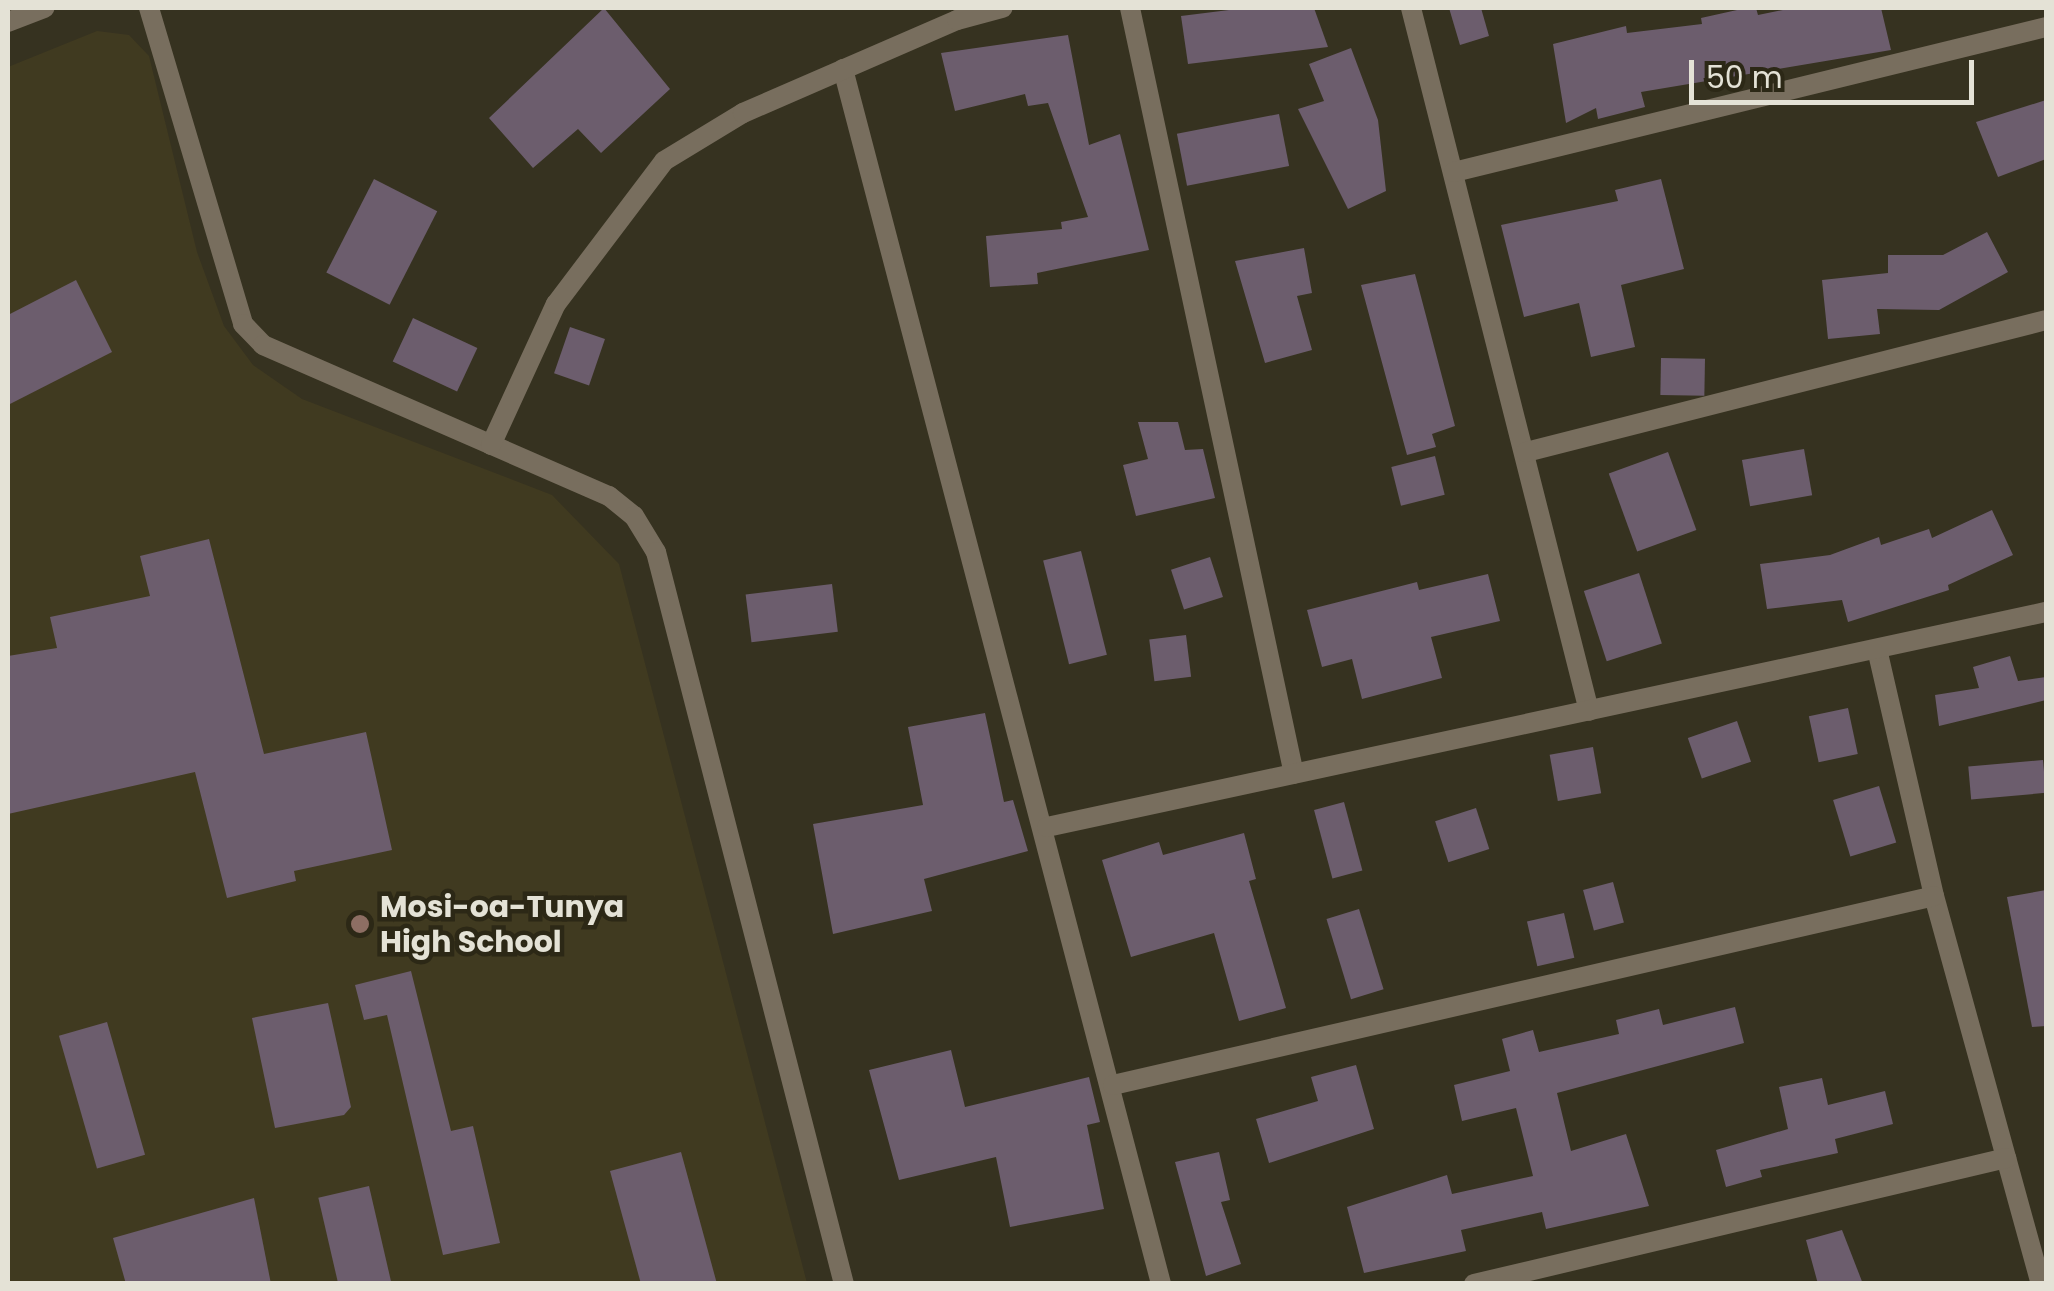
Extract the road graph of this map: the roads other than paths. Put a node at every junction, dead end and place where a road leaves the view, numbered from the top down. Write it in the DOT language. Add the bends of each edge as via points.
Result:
graph roads {
  1 [pos="44,8"];
  2 [pos="148,8"];
  3 [pos="1002,8"];
  4 [pos="1130,8"];
  5 [pos="1411,8"];
  6 [pos="956,14"];
  7 [pos="8,22"];
  8 [pos="2046,27"];
  9 [pos="843,70"];
  10 [pos="1454,172"];
  11 [pos="2046,320"];
  12 [pos="491,445"];
  13 [pos="1526,452"];
  14 [pos="2046,612"];
  15 [pos="1877,649"];
  16 [pos="1589,710"];
  17 [pos="1294,774"];
  18 [pos="1047,827"];
  19 [pos="1934,896"];
  20 [pos="1114,1085"];
  21 [pos="2006,1158"];
  22 [pos="844,1284"];
  23 [pos="1162,1284"];
  24 [pos="1474,1284"];
  25 [pos="2041,1284"];
  1 -- 7 [label="street"];
  2 -- 12 [label="street" via="244,324 263,346"];
  3 -- 6 [label="street"];
  4 -- 17 [label="street"];
  5 -- 10 [label="street"];
  6 -- 9 [label="street"];
  8 -- 10 [label="street"];
  9 -- 12 [label="street" via="744,113 664,161 556,304"];
  9 -- 18 [label="street"];
  10 -- 13 [label="street"];
  11 -- 13 [label="street"];
  12 -- 22 [label="street" via="609,496 634,516 656,552"];
  13 -- 16 [label="street"];
  14 -- 15 [label="street"];
  15 -- 16 [label="street"];
  15 -- 19 [label="street"];
  16 -- 17 [label="street"];
  17 -- 18 [label="street"];
  18 -- 20 [label="street"];
  19 -- 20 [label="street"];
  19 -- 21 [label="street"];
  20 -- 23 [label="street"];
  21 -- 24 [label="street"];
  21 -- 25 [label="street"];
}
